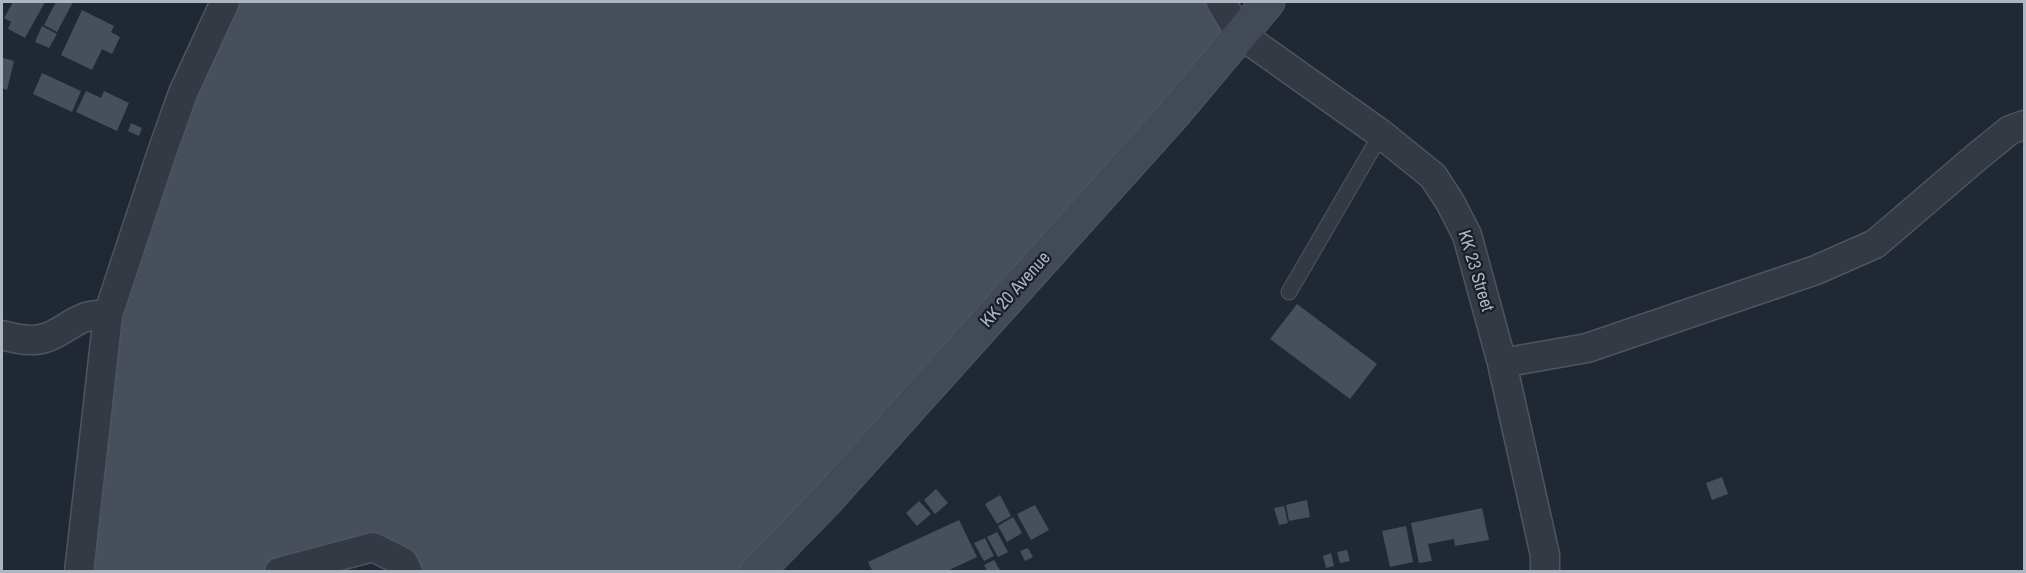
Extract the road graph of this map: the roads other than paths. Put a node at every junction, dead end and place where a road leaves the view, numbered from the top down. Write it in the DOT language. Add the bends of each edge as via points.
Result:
graph roads {
  1 [pos="225,2"];
  2 [pos="1221,2"];
  3 [pos="1268,2"];
  4 [pos="1240,34"];
  5 [pos="2025,125"];
  6 [pos="1381,134"];
  7 [pos="1289,292"];
  8 [pos="108,315"];
  9 [pos="2,335"];
  10 [pos="1502,363"];
  11 [pos="765,569"];
  12 [pos="79,572"];
  13 [pos="279,572"];
  14 [pos="408,572"];
  15 [pos="1545,572"];
  1 -- 8 [label="street" via="183,93"];
  2 -- 4 [label="street"];
  3 -- 4 [label="main road, KK 20 Avenue"];
  4 -- 6 [label="street, KK 23 Street"];
  4 -- 11 [label="main road, KK 20 Avenue" via="1166,123"];
  5 -- 10 [label="street" via="2010,130 1875,244 1816,270 1587,348"];
  6 -- 7 [label="lane"];
  6 -- 10 [label="street, KK 23 Street" via="1433,176 1450,202 1467,235"];
  8 -- 9 [label="street" via="94,314 74,321 47,337 20,340"];
  8 -- 12 [label="street"];
  10 -- 15 [label="street, KK 23 Street" via="1545,555"];
  13 -- 14 [label="street" via="373,547 403,562"];
}
